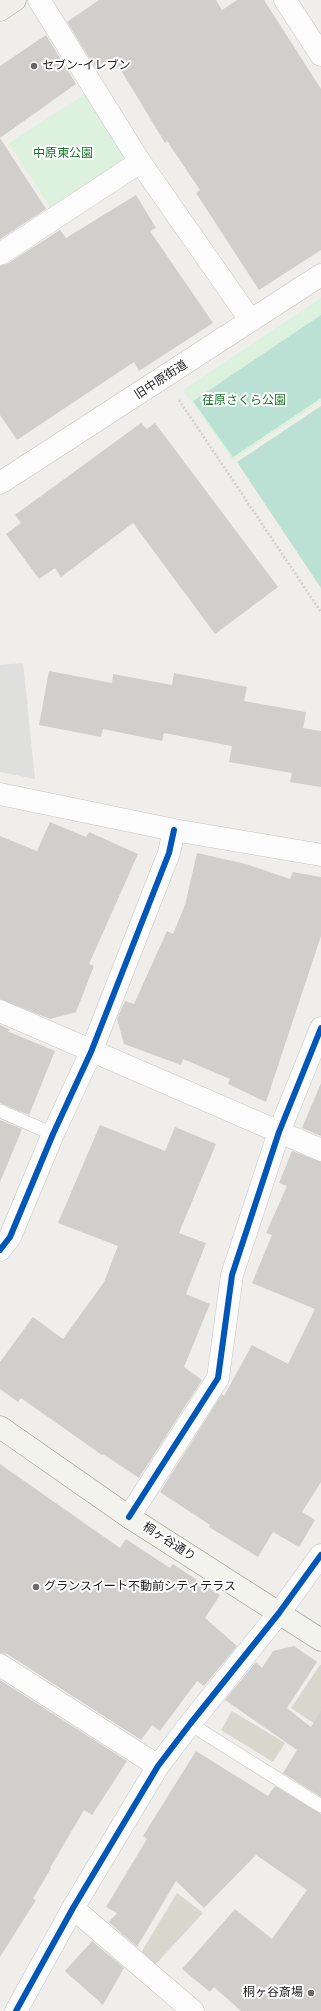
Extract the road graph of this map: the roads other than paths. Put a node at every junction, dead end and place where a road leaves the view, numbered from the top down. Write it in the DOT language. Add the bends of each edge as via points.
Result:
graph roads {
  1 [pos="15,0"];
  2 [pos="39,0"];
  3 [pos="285,0"];
  4 [pos="0,10"];
  5 [pos="321,55"];
  6 [pos="140,162"];
  7 [pos="0,254"];
  8 [pos="321,275"];
  9 [pos="251,321"];
  10 [pos="0,483"];
  11 [pos="0,794"];
  12 [pos="174,830"];
  13 [pos="321,855"];
  14 [pos="0,1011"];
  15 [pos="321,1028"];
  16 [pos="91,1052"];
  17 [pos="0,1111"];
  18 [pos="279,1132"];
  19 [pos="52,1134"];
  20 [pos="321,1150"];
  21 [pos="0,1250"];
  22 [pos="0,1426"];
  23 [pos="129,1517"];
  24 [pos="321,1556"];
  25 [pos="279,1613"];
  26 [pos="321,1640"];
  27 [pos="0,1665"];
  28 [pos="190,1724"];
  29 [pos="158,1766"];
  30 [pos="321,1806"];
  31 [pos="73,1908"];
  32 [pos="16,2011"];
  33 [pos="193,2011"];
  1 -- 4 [label="main road"];
  2 -- 6 [label="street"];
  3 -- 5 [label="street"];
  6 -- 7 [label="street"];
  6 -- 9 [label="street"];
  8 -- 9 [label="street, 旧中原街道"];
  9 -- 10 [label="street, 旧中原街道"];
  11 -- 12 [label="street"];
  12 -- 13 [label="street"];
  12 -- 16 [label="street" via="169,853"];
  14 -- 16 [label="street"];
  15 -- 18 [label="street"];
  16 -- 18 [label="street"];
  16 -- 19 [label="street"];
  17 -- 19 [label="lane"];
  18 -- 20 [label="street"];
  18 -- 23 [label="street" via="232,1275 218,1378"];
  19 -- 21 [label="street" via="10,1237"];
  22 -- 23 [label="street, 桐ヶ谷通り"];
  23 -- 25 [label="street, 桐ヶ谷通り"];
  24 -- 25 [label="street"];
  25 -- 26 [label="street, 桐ヶ谷通り"];
  25 -- 28 [label="street"];
  27 -- 29 [label="street"];
  28 -- 29 [label="street"];
  28 -- 30 [label="lane"];
  29 -- 31 [label="street"];
  31 -- 32 [label="street"];
  31 -- 33 [label="street"];
}
